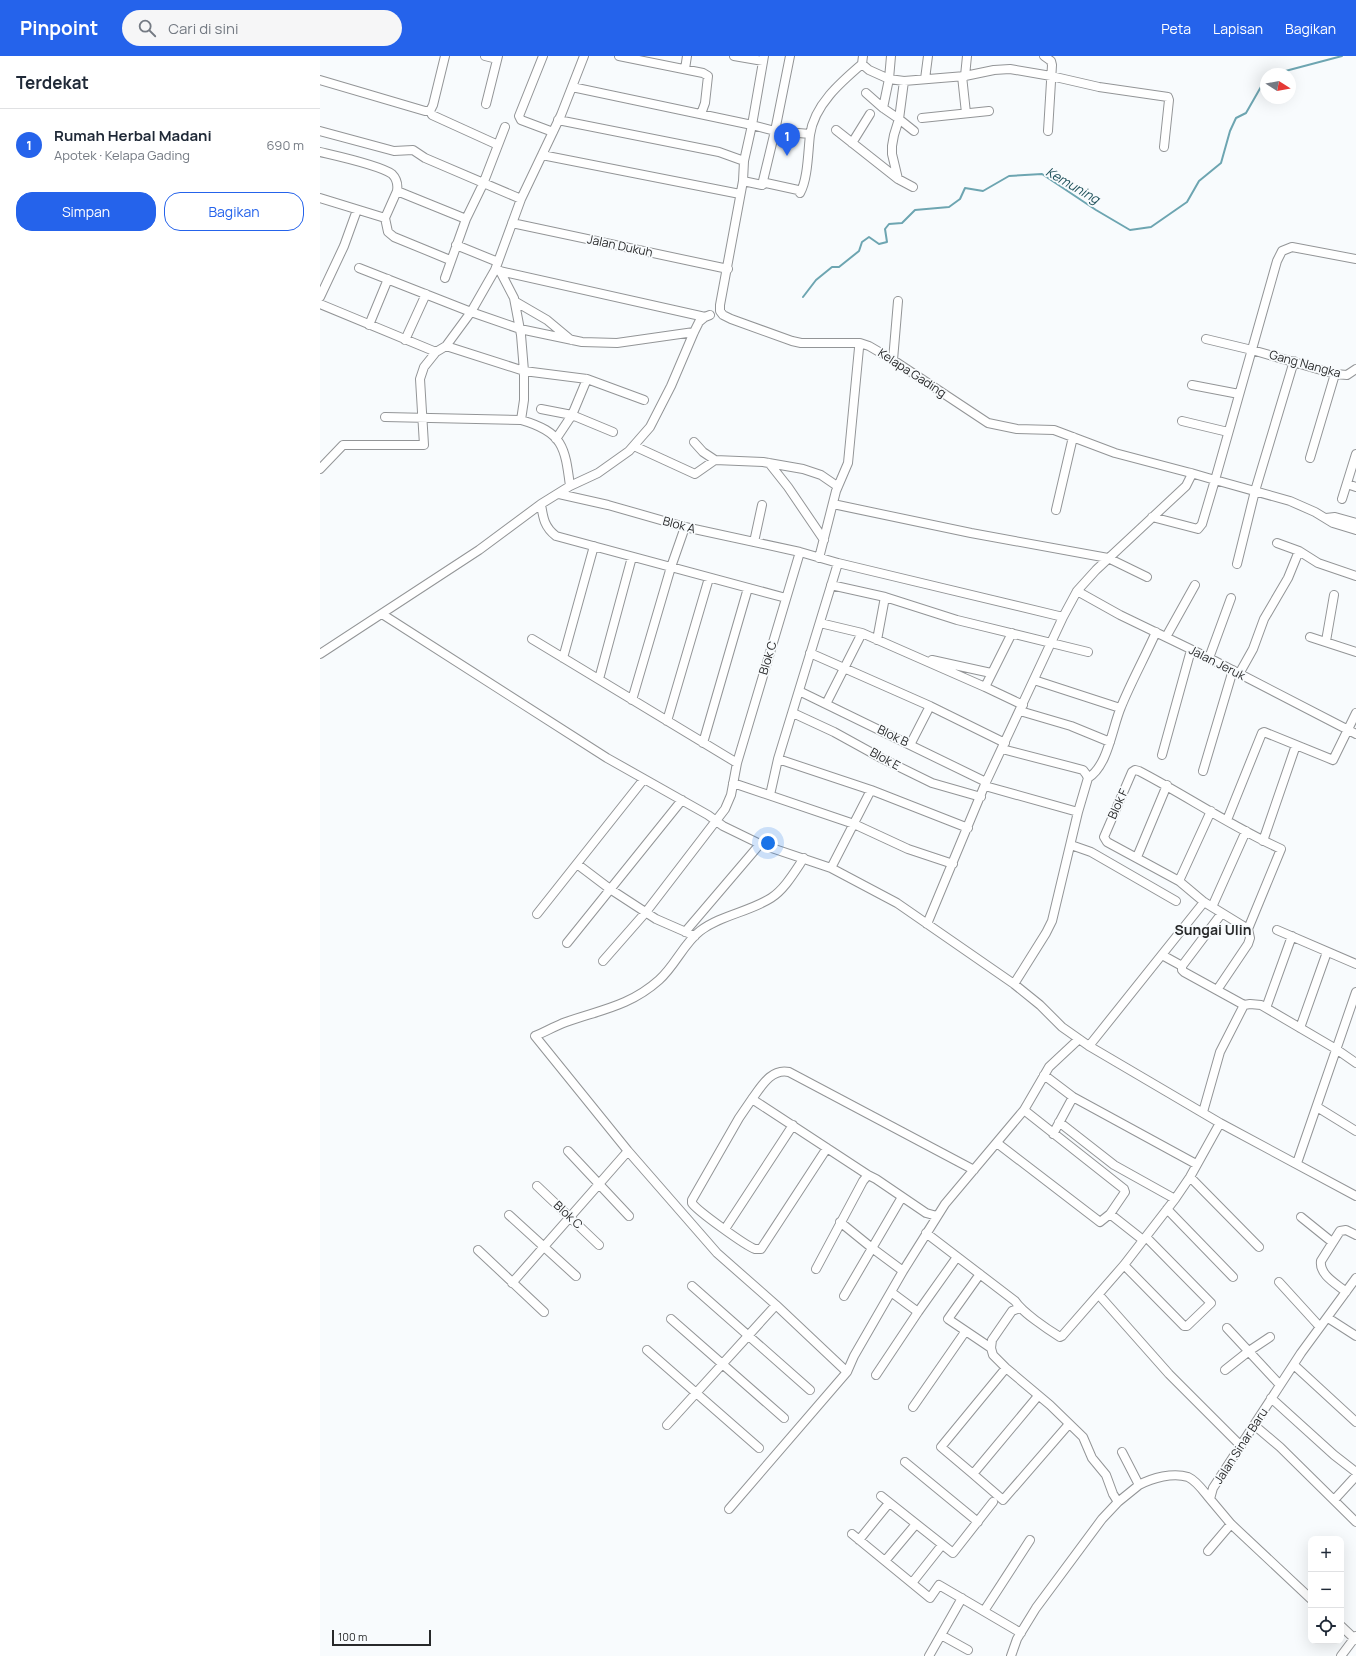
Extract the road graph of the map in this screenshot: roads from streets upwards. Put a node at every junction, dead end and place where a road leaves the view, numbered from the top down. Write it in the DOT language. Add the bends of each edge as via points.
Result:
graph roads {
  1 [pos="443,56"];
  2 [pos="484,56"];
  3 [pos="543,56"];
  4 [pos="584,56"];
  5 [pos="619,56"];
  6 [pos="687,56"];
  7 [pos="734,56"];
  8 [pos="790,56"];
  9 [pos="891,56"];
  10 [pos="928,56"];
  11 [pos="967,56"];
  12 [pos="1044,56"];
  13 [pos="631,57"];
  14 [pos="498,58"];
  15 [pos="763,59"];
  16 [pos="863,60"];
  17 [pos="684,69"];
  18 [pos="963,76"];
  19 [pos="1051,76"];
  20 [pos="889,79"];
  21 [pos="925,79"];
  22 [pos="320,80"];
  23 [pos="904,81"];
  24 [pos="572,87"];
  25 [pos="866,93"];
  26 [pos="486,104"];
  27 [pos="883,108"];
  28 [pos="430,111"];
  29 [pos="989,111"];
  30 [pos="966,113"];
  31 [pos="701,114"];
  32 [pos="870,114"];
  33 [pos="922,118"];
  34 [pos="899,119"];
  35 [pos="558,120"];
  36 [pos="752,125"];
  37 [pos="505,127"];
  38 [pos="836,130"];
  39 [pos="320,131"];
  40 [pos="775,131"];
  41 [pos="1048,131"];
  42 [pos="553,132"];
  43 [pos="914,132"];
  44 [pos="810,134"];
  45 [pos="852,143"];
  46 [pos="498,145"];
  47 [pos="1164,147"];
  48 [pos="320,152"];
  49 [pos="542,155"];
  50 [pos="744,161"];
  51 [pos="898,179"];
  52 [pos="743,181"];
  53 [pos="483,184"];
  54 [pos="762,185"];
  55 [pos="913,188"];
  56 [pos="397,191"];
  57 [pos="740,194"];
  58 [pos="320,198"];
  59 [pos="521,199"];
  60 [pos="357,210"];
  61 [pos="385,218"];
  62 [pos="466,219"];
  63 [pos="512,223"];
  64 [pos="456,245"];
  65 [pos="1356,259"];
  66 [pos="450,260"];
  67 [pos="498,262"];
  68 [pos="359,268"];
  69 [pos="728,269"];
  70 [pos="498,271"];
  71 [pos="445,278"];
  72 [pos="388,279"];
  73 [pos="426,294"];
  74 [pos="320,297"];
  75 [pos="898,301"];
  76 [pos="516,302"];
  77 [pos="320,304"];
  78 [pos="471,312"];
  79 [pos="369,325"];
  80 [pos="520,329"];
  81 [pos="694,332"];
  82 [pos="1206,339"];
  83 [pos="405,340"];
  84 [pos="572,340"];
  85 [pos="446,346"];
  86 [pos="859,348"];
  87 [pos="1252,350"];
  88 [pos="436,352"];
  89 [pos="893,360"];
  90 [pos="1294,361"];
  91 [pos="1356,369"];
  92 [pos="524,371"];
  93 [pos="1335,374"];
  94 [pos="587,379"];
  95 [pos="1192,385"];
  96 [pos="1239,394"];
  97 [pos="644,400"];
  98 [pos="541,409"];
  99 [pos="572,415"];
  100 [pos="385,417"];
  101 [pos="422,418"];
  102 [pos="521,420"];
  103 [pos="1182,421"];
  104 [pos="613,432"];
  105 [pos="1228,432"];
  106 [pos="1073,437"];
  107 [pos="556,439"];
  108 [pos="694,442"];
  109 [pos="634,446"];
  110 [pos="1356,454"];
  111 [pos="320,455"];
  112 [pos="1310,458"];
  113 [pos="328,460"];
  114 [pos="715,460"];
  115 [pos="769,463"];
  116 [pos="320,469"];
  117 [pos="1191,473"];
  118 [pos="1216,480"];
  119 [pos="1347,484"];
  120 [pos="570,486"];
  121 [pos="838,486"];
  122 [pos="1356,487"];
  123 [pos="1255,491"];
  124 [pos="559,494"];
  125 [pos="1342,499"];
  126 [pos="541,504"];
  127 [pos="833,504"];
  128 [pos="762,505"];
  129 [pos="1056,510"];
  130 [pos="1152,517"];
  131 [pos="1325,518"];
  132 [pos="1356,523"];
  133 [pos="685,527"];
  134 [pos="1356,530"];
  135 [pos="824,540"];
  136 [pos="754,542"];
  137 [pos="1277,544"];
  138 [pos="594,546"];
  139 [pos="1299,551"];
  140 [pos="800,552"];
  141 [pos="632,557"];
  142 [pos="819,558"];
  143 [pos="1108,558"];
  144 [pos="838,563"];
  145 [pos="1237,564"];
  146 [pos="671,567"];
  147 [pos="1356,576"];
  148 [pos="1147,577"];
  149 [pos="709,578"];
  150 [pos="831,585"];
  151 [pos="1195,585"];
  152 [pos="748,588"];
  153 [pos="1077,591"];
  154 [pos="1334,595"];
  155 [pos="884,597"];
  156 [pos="786,598"];
  157 [pos="1231,598"];
  158 [pos="382,614"];
  159 [pos="1063,617"];
  160 [pos="820,623"];
  161 [pos="1156,632"];
  162 [pos="862,633"];
  163 [pos="1012,633"];
  164 [pos="1166,637"];
  165 [pos="1310,637"];
  166 [pos="532,639"];
  167 [pos="877,640"];
  168 [pos="1326,642"];
  169 [pos="1051,643"];
  170 [pos="1191,650"];
  171 [pos="1088,652"];
  172 [pos="1356,652"];
  173 [pos="810,653"];
  174 [pos="320,654"];
  175 [pos="913,656"];
  176 [pos="563,658"];
  177 [pos="1209,658"];
  178 [pos="844,669"];
  179 [pos="1236,672"];
  180 [pos="991,673"];
  181 [pos="599,679"];
  182 [pos="1034,680"];
  183 [pos="985,687"];
  184 [pos="799,691"];
  185 [pos="632,700"];
  186 [pos="826,704"];
  187 [pos="930,706"];
  188 [pos="1022,708"];
  189 [pos="1120,708"];
  190 [pos="793,713"];
  191 [pos="1356,713"];
  192 [pos="667,721"];
  193 [pos="1352,732"];
  194 [pos="703,742"];
  195 [pos="1110,742"];
  196 [pos="1296,744"];
  197 [pos="910,745"];
  198 [pos="1003,746"];
  199 [pos="1162,755"];
  200 [pos="778,759"];
  201 [pos="737,763"];
  202 [pos="1203,771"];
  203 [pos="1088,778"];
  204 [pos="644,779"];
  205 [pos="733,783"];
  206 [pos="986,784"];
  207 [pos="1167,785"];
  208 [pos="871,790"];
  209 [pos="770,795"];
  210 [pos="981,797"];
  211 [pos="682,800"];
  212 [pos="1211,811"];
  213 [pos="1078,812"];
  214 [pos="1227,820"];
  215 [pos="717,821"];
  216 [pos="854,824"];
  217 [pos="968,828"];
  218 [pos="1246,831"];
  219 [pos="1263,841"];
  220 [pos="760,844"];
  221 [pos="1071,845"];
  222 [pos="804,858"];
  223 [pos="1137,858"];
  224 [pos="577,864"];
  225 [pos="953,864"];
  226 [pos="831,868"];
  227 [pos="1179,881"];
  228 [pos="610,889"];
  229 [pos="1176,900"];
  230 [pos="1204,902"];
  231 [pos="1212,907"];
  232 [pos="646,912"];
  233 [pos="1222,913"];
  234 [pos="537,914"];
  235 [pos="927,924"];
  236 [pos="1248,929"];
  237 [pos="1278,930"];
  238 [pos="685,932"];
  239 [pos="695,936"];
  240 [pos="1292,936"];
  241 [pos="567,943"];
  242 [pos="1327,952"];
  243 [pos="1162,955"];
  244 [pos="603,960"];
  245 [pos="1356,964"];
  246 [pos="1182,966"];
  247 [pos="1014,984"];
  248 [pos="1217,990"];
  249 [pos="1356,992"];
  250 [pos="1244,1005"];
  251 [pos="1354,1005"];
  252 [pos="1266,1008"];
  253 [pos="1300,1028"];
  254 [pos="1079,1039"];
  255 [pos="1089,1046"];
  256 [pos="1336,1049"];
  257 [pos="1356,1063"];
  258 [pos="1044,1075"];
  259 [pos="1073,1097"];
  260 [pos="752,1099"];
  261 [pos="1317,1107"];
  262 [pos="1024,1110"];
  263 [pos="1202,1112"];
  264 [pos="1059,1122"];
  265 [pos="1220,1123"];
  266 [pos="793,1125"];
  267 [pos="1356,1131"];
  268 [pos="1053,1134"];
  269 [pos="996,1143"];
  270 [pos="827,1148"];
  271 [pos="568,1151"];
  272 [pos="628,1151"];
  273 [pos="1297,1163"];
  274 [pos="1196,1164"];
  275 [pos="974,1170"];
  276 [pos="868,1175"];
  277 [pos="1190,1177"];
  278 [pos="599,1184"];
  279 [pos="537,1186"];
  280 [pos="1356,1196"];
  281 [pos="902,1197"];
  282 [pos="1175,1198"];
  283 [pos="1167,1209"];
  284 [pos="1110,1214"];
  285 [pos="509,1215"];
  286 [pos="629,1216"];
  287 [pos="937,1216"];
  288 [pos="570,1217"];
  289 [pos="1301,1217"];
  290 [pos="840,1222"];
  291 [pos="725,1229"];
  292 [pos="926,1233"];
  293 [pos="1356,1235"];
  294 [pos="1144,1238"];
  295 [pos="1332,1242"];
  296 [pos="600,1245"];
  297 [pos="544,1246"];
  298 [pos="1258,1247"];
  299 [pos="872,1248"];
  300 [pos="478,1250"];
  301 [pos="957,1257"];
  302 [pos="1124,1265"];
  303 [pos="816,1270"];
  304 [pos="903,1270"];
  305 [pos="980,1274"];
  306 [pos="576,1276"];
  307 [pos="1233,1277"];
  308 [pos="1356,1278"];
  309 [pos="1279,1282"];
  310 [pos="512,1283"];
  311 [pos="692,1286"];
  312 [pos="891,1292"];
  313 [pos="1346,1292"];
  314 [pos="1099,1295"];
  315 [pos="844,1296"];
  316 [pos="776,1305"];
  317 [pos="1020,1308"];
  318 [pos="544,1312"];
  319 [pos="918,1312"];
  320 [pos="1328,1318"];
  321 [pos="671,1319"];
  322 [pos="1320,1327"];
  323 [pos="1227,1328"];
  324 [pos="966,1332"];
  325 [pos="749,1335"];
  326 [pos="1356,1336"];
  327 [pos="1270,1337"];
  328 [pos="990,1348"];
  329 [pos="647,1350"];
  330 [pos="1248,1351"];
  331 [pos="723,1364"];
  332 [pos="1294,1365"];
  333 [pos="1006,1368"];
  334 [pos="1226,1370"];
  335 [pos="847,1372"];
  336 [pos="876,1375"];
  337 [pos="1280,1385"];
  338 [pos="810,1390"];
  339 [pos="697,1393"];
  340 [pos="1038,1396"];
  341 [pos="1271,1398"];
  342 [pos="912,1407"];
  343 [pos="784,1418"];
  344 [pos="1356,1422"];
  345 [pos="1069,1424"];
  346 [pos="667,1425"];
  347 [pos="1254,1425"];
  348 [pos="1241,1446"];
  349 [pos="759,1448"];
  350 [pos="1122,1452"];
  351 [pos="905,1462"];
  352 [pos="1356,1472"];
  353 [pos="973,1474"];
  354 [pos="1356,1476"];
  355 [pos="1139,1485"];
  356 [pos="881,1496"];
  357 [pos="1210,1499"];
  358 [pos="1334,1500"];
  359 [pos="889,1502"];
  360 [pos="993,1502"];
  361 [pos="1118,1502"];
  362 [pos="729,1509"];
  363 [pos="978,1522"];
  364 [pos="1356,1522"];
  365 [pos="916,1524"];
  366 [pos="1231,1524"];
  367 [pos="852,1534"];
  368 [pos="859,1540"];
  369 [pos="1030,1540"];
  370 [pos="942,1545"];
  371 [pos="1208,1551"];
  372 [pos="885,1561"];
  373 [pos="912,1583"];
  374 [pos="1308,1596"];
  375 [pos="962,1598"];
  376 [pos="984,1611"];
  377 [pos="1344,1629"];
  378 [pos="1021,1633"];
  379 [pos="941,1635"];
  380 [pos="1355,1638"];
  381 [pos="968,1650"];
  382 [pos="929,1656"];
  383 [pos="1011,1656"];
  384 [pos="1341,1656"];
  1 -- 28 [label="street"];
  2 -- 14 [label="street"];
  3 -- 42 [label="street" via="519,116 521,120"];
  4 -- 24 [label="street"];
  5 -- 13 [label="street"];
  6 -- 17 [label="street"];
  7 -- 15 [label="street"];
  8 -- 40 [label="street"];
  9 -- 20 [label="street"];
  10 -- 21 [label="street"];
  11 -- 18 [label="street"];
  12 -- 19 [label="street" via="1051,61"];
  13 -- 17 [label="street"];
  14 -- 26 [label="street"];
  15 -- 36 [label="street, Kelapa Gading"];
  16 -- 20 [label="street" via="869,70"];
  16 -- 44 [label="street" via="820,108"];
  17 -- 31 [label="street" via="708,76"];
  18 -- 19 [label="street" via="1002,69"];
  18 -- 21 [label="street"];
  18 -- 30 [label="street"];
  19 -- 41 [label="street"];
  19 -- 47 [label="street" via="1099,87 1169,98"];
  20 -- 23 [label="street"];
  20 -- 27 [label="street"];
  21 -- 23 [label="street"];
  22 -- 28 [label="street"];
  23 -- 34 [label="street"];
  24 -- 31 [label="street"];
  24 -- 35 [label="street"];
  25 -- 27 [label="street"];
  27 -- 34 [label="street"];
  28 -- 46 [label="street" via="442,121"];
  29 -- 30 [label="street"];
  30 -- 33 [label="street"];
  31 -- 36 [label="street"];
  32 -- 45 [label="street"];
  34 -- 43 [label="street"];
  34 -- 51 [label="street" via="892,154"];
  35 -- 42 [label="street"];
  35 -- 50 [label="street" via="719,152"];
  36 -- 40 [label="street"];
  36 -- 50 [label="street, Kelapa Gading"];
  37 -- 46 [label="street"];
  38 -- 45 [label="street"];
  39 -- 53 [label="street" via="394,151 413,150"];
  40 -- 44 [label="street"];
  40 -- 54 [label="street"];
  42 -- 49 [label="street"];
  44 -- 54 [label="street" via="809,154 800,193 798,190 766,183"];
  45 -- 51 [label="street"];
  46 -- 53 [label="street"];
  48 -- 56 [label="street" via="384,170 393,175 398,184"];
  49 -- 57 [label="street"];
  49 -- 59 [label="street"];
  50 -- 52 [label="street, Kelapa Gading"];
  51 -- 55 [label="street"];
  52 -- 54 [label="street"];
  52 -- 57 [label="street, Kelapa Gading"];
  53 -- 59 [label="street"];
  53 -- 62 [label="street"];
  56 -- 61 [label="street"];
  56 -- 62 [label="street"];
  57 -- 69 [label="street, Kelapa Gading"];
  58 -- 60 [label="street"];
  59 -- 63 [label="street"];
  60 -- 61 [label="street"];
  60 -- 74 [label="street" via="344,246"];
  61 -- 66 [label="street" via="388,232 394,237"];
  62 -- 64 [label="street"];
  63 -- 67 [label="street"];
  63 -- 69 [label="street, Jalan Dukuh"];
  64 -- 66 [label="street"];
  64 -- 67 [label="street"];
  65 -- 87 [label="street" via="1292,247 1282,251"];
  66 -- 71 [label="street"];
  67 -- 70 [label="street"];
  68 -- 72 [label="street"];
  69 -- 89 [label="street, Kelapa Gading" via="720,311 731,319 785,340 860,343"];
  70 -- 76 [label="street" via="507,281"];
  70 -- 78 [label="street"];
  70 -- 81 [label="street" via="708,316 699,322"];
  72 -- 73 [label="street"];
  72 -- 79 [label="street"];
  73 -- 78 [label="street"];
  73 -- 83 [label="street"];
  75 -- 89 [label="street"];
  76 -- 80 [label="street"];
  76 -- 84 [label="street" via="547,320"];
  77 -- 79 [label="street"];
  78 -- 80 [label="street"];
  78 -- 85 [label="street"];
  79 -- 83 [label="street"];
  80 -- 84 [label="street"];
  80 -- 92 [label="street"];
  81 -- 84 [label="street" via="617,343"];
  81 -- 109 [label="street" via="650,427"];
  82 -- 87 [label="street, Gang Nangka"];
  83 -- 88 [label="street"];
  85 -- 88 [label="street"];
  85 -- 92 [label="street"];
  86 -- 121 [label="street" via="848,462"];
  87 -- 90 [label="street, Gang Nangka"];
  87 -- 96 [label="street"];
  88 -- 101 [label="street" via="423,369 420,379"];
  89 -- 106 [label="street, Kelapa Gading" via="988,423 1017,429 1054,430"];
  90 -- 93 [label="street, Gang Nangka"];
  90 -- 123 [label="street"];
  91 -- 93 [label="street, Gang Nangka" via="1347,375"];
  92 -- 94 [label="street"];
  92 -- 102 [label="street"];
  93 -- 112 [label="street"];
  94 -- 97 [label="street"];
  94 -- 99 [label="street"];
  95 -- 96 [label="street"];
  96 -- 105 [label="street"];
  98 -- 99 [label="street"];
  99 -- 104 [label="street"];
  99 -- 107 [label="street"];
  100 -- 101 [label="street"];
  101 -- 102 [label="street"];
  101 -- 113 [label="street" via="424,445 343,445"];
  102 -- 107 [label="street" via="538,426"];
  103 -- 105 [label="street"];
  105 -- 118 [label="street"];
  106 -- 117 [label="street, Kelapa Gading" via="1115,453"];
  106 -- 129 [label="street"];
  107 -- 120 [label="street" via="564,451"];
  108 -- 114 [label="street"];
  109 -- 114 [label="street" via="695,474"];
  109 -- 120 [label="street" via="598,473"];
  110 -- 119 [label="street"];
  111 -- 113 [label="street"];
  113 -- 116 [label="street"];
  114 -- 115 [label="street"];
  115 -- 121 [label="street" via="816,473"];
  115 -- 135 [label="street"];
  117 -- 118 [label="street, Kelapa Gading"];
  117 -- 130 [label="street" via="1191,480 1186,486"];
  118 -- 123 [label="street, Kelapa Gading"];
  118 -- 130 [label="street" via="1202,524 1198,529"];
  119 -- 122 [label="street"];
  119 -- 125 [label="street"];
  120 -- 124 [label="street"];
  121 -- 127 [label="street"];
  123 -- 131 [label="street, Kelapa Gading" via="1290,501"];
  123 -- 145 [label="street"];
  124 -- 126 [label="street"];
  124 -- 133 [label="street, Blok A"];
  126 -- 138 [label="street" via="545,525 549,531 556,536"];
  126 -- 158 [label="street" via="479,550"];
  127 -- 135 [label="street"];
  127 -- 143 [label="street"];
  128 -- 136 [label="street"];
  130 -- 143 [label="street"];
  131 -- 132 [label="street"];
  131 -- 134 [label="street, Kelapa Gading"];
  133 -- 136 [label="street, Blok A"];
  133 -- 146 [label="street"];
  135 -- 142 [label="street"];
  136 -- 140 [label="street, Blok A"];
  137 -- 139 [label="street"];
  138 -- 141 [label="street"];
  138 -- 176 [label="street"];
  139 -- 147 [label="street" via="1318,563"];
  139 -- 179 [label="street" via="1288,578 1264,619 1253,649"];
  140 -- 142 [label="street, Blok A"];
  140 -- 156 [label="street, Blok C"];
  141 -- 146 [label="street"];
  141 -- 181 [label="street"];
  142 -- 144 [label="street, Blok A"];
  143 -- 148 [label="street"];
  143 -- 153 [label="street"];
  144 -- 150 [label="street"];
  144 -- 159 [label="street, Blok A"];
  146 -- 149 [label="street"];
  146 -- 185 [label="street"];
  149 -- 152 [label="street"];
  149 -- 192 [label="street"];
  150 -- 155 [label="street"];
  150 -- 160 [label="street"];
  151 -- 164 [label="street"];
  152 -- 156 [label="street"];
  152 -- 194 [label="street"];
  153 -- 159 [label="street"];
  153 -- 161 [label="street, Jalan Jeruk"];
  154 -- 168 [label="street"];
  155 -- 163 [label="street" via="957,620"];
  155 -- 167 [label="street"];
  156 -- 201 [label="street, Blok C"];
  157 -- 177 [label="street"];
  158 -- 174 [label="street"];
  158 -- 204 [label="street"];
  159 -- 169 [label="street"];
  160 -- 162 [label="street"];
  160 -- 173 [label="street"];
  161 -- 164 [label="street, Jalan Jeruk"];
  161 -- 189 [label="street"];
  162 -- 167 [label="street"];
  162 -- 178 [label="street"];
  163 -- 169 [label="street"];
  163 -- 180 [label="street"];
  164 -- 170 [label="street, Jalan Jeruk"];
  165 -- 168 [label="street"];
  166 -- 176 [label="street"];
  167 -- 175 [label="street"];
  168 -- 172 [label="street"];
  169 -- 171 [label="street"];
  169 -- 182 [label="street"];
  170 -- 177 [label="street, Jalan Jeruk"];
  170 -- 199 [label="street"];
  173 -- 178 [label="street"];
  173 -- 184 [label="street"];
  175 -- 180 [label="street"];
  175 -- 183 [label="street"];
  176 -- 181 [label="street"];
  177 -- 179 [label="street, Jalan Jeruk"];
  178 -- 186 [label="street"];
  178 -- 187 [label="street"];
  179 -- 193 [label="street, Jalan Jeruk"];
  179 -- 202 [label="street"];
  180 -- 183 [label="street"];
  181 -- 185 [label="street"];
  182 -- 188 [label="street"];
  182 -- 189 [label="street"];
  183 -- 188 [label="street"];
  184 -- 186 [label="street, Blok B"];
  184 -- 190 [label="street"];
  185 -- 192 [label="street"];
  186 -- 197 [label="street, Blok B"];
  187 -- 197 [label="street"];
  187 -- 198 [label="street"];
  188 -- 195 [label="street"];
  188 -- 198 [label="street"];
  189 -- 195 [label="street"];
  190 -- 200 [label="street"];
  190 -- 210 [label="street, Blok E" via="932,783"];
  191 -- 193 [label="street"];
  192 -- 194 [label="street"];
  193 -- 196 [label="street" via="1333,760"];
  194 -- 201 [label="street"];
  195 -- 203 [label="street" via="1098,770"];
  196 -- 214 [label="street" via="1267,732 1262,733"];
  196 -- 219 [label="street"];
  197 -- 206 [label="street, Blok B"];
  198 -- 203 [label="street" via="1083,770"];
  198 -- 206 [label="street"];
  200 -- 208 [label="street"];
  200 -- 209 [label="street"];
  201 -- 205 [label="street"];
  203 -- 213 [label="street"];
  204 -- 211 [label="street"];
  204 -- 224 [label="street"];
  205 -- 209 [label="street"];
  205 -- 215 [label="street" via="731,795"];
  206 -- 210 [label="street"];
  206 -- 213 [label="street, Blok B"];
  207 -- 212 [label="street"];
  207 -- 223 [label="street"];
  207 -- 223 [label="street, Blok F" via="1134,770 1104,837 1107,842"];
  208 -- 216 [label="street"];
  208 -- 217 [label="street"];
  209 -- 216 [label="street"];
  210 -- 217 [label="street"];
  211 -- 215 [label="street"];
  211 -- 228 [label="street"];
  212 -- 214 [label="street"];
  212 -- 227 [label="street"];
  213 -- 221 [label="street"];
  214 -- 218 [label="street"];
  215 -- 220 [label="street"];
  215 -- 232 [label="street"];
  216 -- 225 [label="street" via="908,849"];
  216 -- 226 [label="street"];
  217 -- 225 [label="street"];
  218 -- 219 [label="street"];
  218 -- 231 [label="street"];
  219 -- 236 [label="street" via="1281,849"];
  220 -- 222 [label="street"];
  220 -- 238 [label="street"];
  221 -- 229 [label="street" via="1091,852"];
  221 -- 247 [label="street" via="1052,921"];
  222 -- 226 [label="street"];
  222 -- 239 [label="street" via="778,893 746,910 719,920"];
  223 -- 227 [label="street"];
  224 -- 228 [label="street"];
  224 -- 234 [label="street"];
  225 -- 235 [label="street"];
  226 -- 235 [label="street" via="897,903"];
  227 -- 230 [label="street"];
  228 -- 232 [label="street"];
  228 -- 241 [label="street"];
  230 -- 231 [label="street"];
  230 -- 243 [label="street"];
  231 -- 233 [label="street"];
  232 -- 238 [label="street"];
  232 -- 244 [label="street"];
  233 -- 236 [label="street"];
  233 -- 246 [label="street"];
  235 -- 247 [label="street"];
  236 -- 248 [label="street" via="1248,944"];
  237 -- 240 [label="street"];
  238 -- 239 [label="street"];
  239 -- 272 [label="street" via="666,973 632,999 613,1008 566,1022 535,1036"];
  240 -- 242 [label="street"];
  240 -- 252 [label="street"];
  242 -- 245 [label="street"];
  242 -- 253 [label="street"];
  243 -- 246 [label="street"];
  243 -- 255 [label="street"];
  246 -- 248 [label="street" via="1184,972"];
  247 -- 254 [label="street"];
  248 -- 250 [label="street"];
  249 -- 251 [label="street"];
  250 -- 252 [label="street" via="1256,1003"];
  250 -- 263 [label="street" via="1220,1052"];
  251 -- 256 [label="street"];
  252 -- 253 [label="street"];
  253 -- 256 [label="street"];
  254 -- 255 [label="street"];
  254 -- 258 [label="street"];
  255 -- 263 [label="street"];
  256 -- 257 [label="street"];
  256 -- 261 [label="street"];
  258 -- 259 [label="street"];
  258 -- 262 [label="street"];
  259 -- 264 [label="street"];
  259 -- 274 [label="street"];
  260 -- 266 [label="street"];
  260 -- 275 [label="street" via="767,1079 782,1070"];
  260 -- 291 [label="street" via="692,1200 693,1206"];
  261 -- 267 [label="street"];
  261 -- 273 [label="street"];
  262 -- 268 [label="street"];
  262 -- 269 [label="street"];
  263 -- 265 [label="street"];
  264 -- 268 [label="street"];
  264 -- 282 [label="street" via="1114,1165"];
  265 -- 273 [label="street"];
  265 -- 274 [label="street"];
  266 -- 270 [label="street"];
  266 -- 291 [label="street"];
  268 -- 284 [label="street" via="1126,1191"];
  269 -- 275 [label="street"];
  269 -- 284 [label="street" via="1100,1222"];
  270 -- 276 [label="street"];
  270 -- 291 [label="street" via="761,1249 750,1246"];
  271 -- 278 [label="street"];
  272 -- 278 [label="street"];
  272 -- 316 [label="street" via="716,1253"];
  273 -- 280 [label="street"];
  274 -- 277 [label="street"];
  275 -- 287 [label="street"];
  276 -- 281 [label="street"];
  276 -- 290 [label="street"];
  277 -- 282 [label="street"];
  277 -- 298 [label="street"];
  278 -- 286 [label="street"];
  278 -- 288 [label="street"];
  279 -- 288 [label="street, Blok C"];
  281 -- 287 [label="street" via="926,1213"];
  281 -- 299 [label="street"];
  282 -- 283 [label="street"];
  283 -- 294 [label="street"];
  283 -- 307 [label="street"];
  284 -- 294 [label="street"];
  285 -- 297 [label="street"];
  287 -- 292 [label="street"];
  288 -- 296 [label="street, Blok C"];
  288 -- 297 [label="street"];
  289 -- 295 [label="street"];
  290 -- 299 [label="street"];
  290 -- 303 [label="street"];
  292 -- 301 [label="street"];
  292 -- 304 [label="street"];
  293 -- 295 [label="street" via="1344,1229"];
  294 -- 302 [label="street"];
  294 -- 302 [label="street" via="1211,1303 1188,1326 1184,1326"];
  295 -- 313 [label="street" via="1320,1266 1324,1274"];
  297 -- 306 [label="street"];
  297 -- 310 [label="street"];
  299 -- 304 [label="street"];
  299 -- 315 [label="street"];
  300 -- 310 [label="street"];
  301 -- 305 [label="street"];
  301 -- 319 [label="street"];
  302 -- 314 [label="street"];
  304 -- 312 [label="street"];
  305 -- 317 [label="street" via="1015,1301"];
  305 -- 324 [label="street" via="948,1319"];
  308 -- 313 [label="street, Jalan Sinar Baru"];
  309 -- 322 [label="street"];
  310 -- 318 [label="street"];
  311 -- 325 [label="street"];
  312 -- 319 [label="street"];
  312 -- 335 [label="street"];
  313 -- 320 [label="street, Jalan Sinar Baru"];
  314 -- 317 [label="street" via="1064,1336 1060,1337"];
  314 -- 348 [label="street" via="1169,1374"];
  316 -- 325 [label="street"];
  316 -- 335 [label="street"];
  317 -- 328 [label="street" via="1012,1311 992,1340"];
  319 -- 336 [label="street"];
  320 -- 322 [label="street, Jalan Sinar Baru"];
  320 -- 326 [label="street"];
  321 -- 331 [label="street"];
  322 -- 332 [label="street, Jalan Sinar Baru"];
  323 -- 330 [label="street"];
  324 -- 328 [label="street"];
  324 -- 342 [label="street"];
  325 -- 331 [label="street"];
  325 -- 338 [label="street"];
  327 -- 330 [label="street"];
  328 -- 333 [label="street" via="993,1355"];
  329 -- 339 [label="street"];
  330 -- 334 [label="street"];
  330 -- 337 [label="street"];
  331 -- 339 [label="street"];
  331 -- 343 [label="street"];
  332 -- 337 [label="street, Jalan Sinar Baru"];
  332 -- 344 [label="street"];
  333 -- 340 [label="street"];
  333 -- 353 [label="street" via="941,1447"];
  335 -- 362 [label="street"];
  337 -- 341 [label="street, Jalan Sinar Baru"];
  339 -- 346 [label="street"];
  339 -- 349 [label="street"];
  340 -- 345 [label="street"];
  340 -- 353 [label="street"];
  341 -- 347 [label="street, Jalan Sinar Baru"];
  341 -- 352 [label="street"];
  345 -- 353 [label="street" via="1003,1500"];
  345 -- 361 [label="street" via="1086,1442 1092,1458 1106,1475"];
  347 -- 348 [label="street, Jalan Sinar Baru"];
  347 -- 358 [label="street"];
  348 -- 357 [label="street, Jalan Sinar Baru" via="1213,1488"];
  350 -- 355 [label="street"];
  351 -- 363 [label="street"];
  354 -- 358 [label="street"];
  355 -- 357 [label="street" via="1176,1475 1188,1477"];
  355 -- 361 [label="street"];
  356 -- 359 [label="street"];
  357 -- 366 [label="street, Jalan Sinar Baru"];
  358 -- 364 [label="street"];
  359 -- 365 [label="street"];
  359 -- 368 [label="street"];
  360 -- 363 [label="street"];
  361 -- 378 [label="street" via="1102,1519 1036,1608"];
  363 -- 370 [label="street" via="953,1553"];
  365 -- 370 [label="street"];
  365 -- 372 [label="street"];
  366 -- 371 [label="street"];
  366 -- 374 [label="street, Jalan Sinar Baru"];
  367 -- 368 [label="street"];
  368 -- 372 [label="street"];
  369 -- 376 [label="street"];
  370 -- 373 [label="street"];
  372 -- 373 [label="street"];
  373 -- 375 [label="street" via="930,1598 939,1585"];
  375 -- 376 [label="street"];
  375 -- 379 [label="street"];
  376 -- 378 [label="street"];
  377 -- 380 [label="street"];
  378 -- 383 [label="street"];
  379 -- 381 [label="street"];
  379 -- 382 [label="street"];
  380 -- 384 [label="street"];
}
